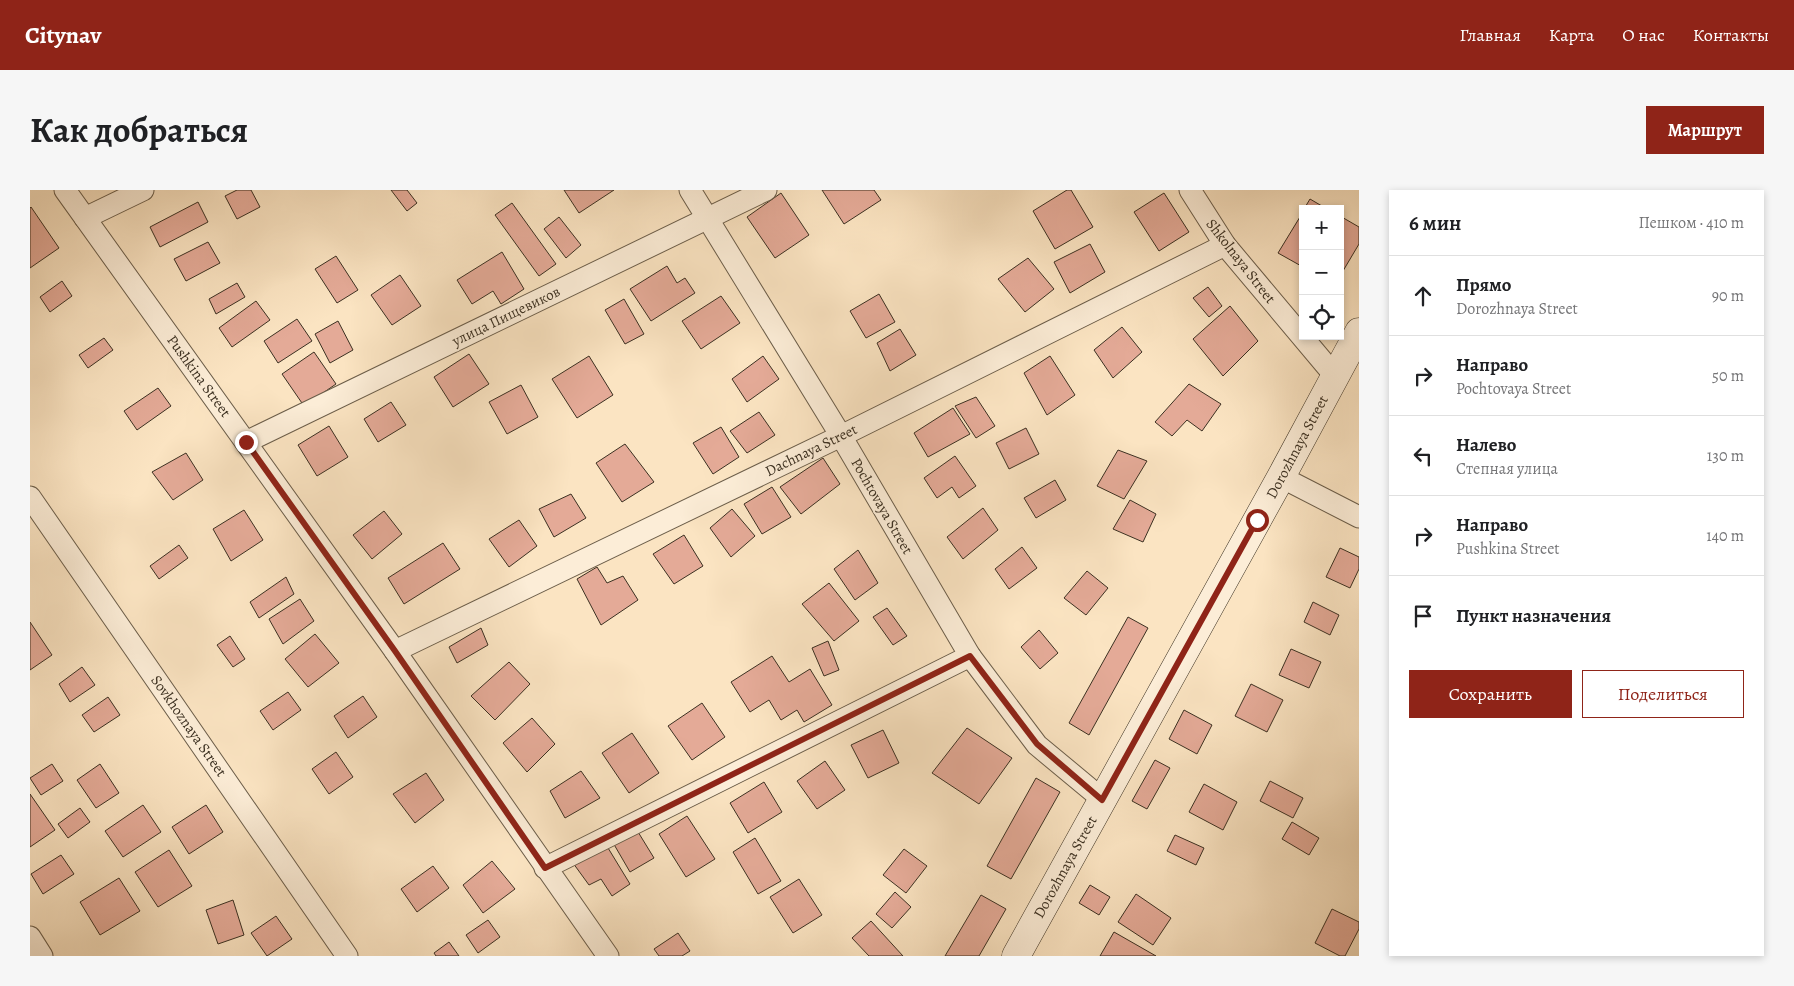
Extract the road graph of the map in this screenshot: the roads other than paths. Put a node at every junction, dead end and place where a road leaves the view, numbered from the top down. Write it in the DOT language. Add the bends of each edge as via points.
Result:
graph roads {
  1 [pos="65,190"];
  2 [pos="143,190"];
  3 [pos="690,190"];
  4 [pos="766,190"];
  5 [pos="1190,190"];
  6 [pos="85,218"];
  7 [pos="708,218"];
  8 [pos="1225,244"];
  9 [pos="1359,332"];
  10 [pos="1335,376"];
  11 [pos="841,436"];
  12 [pos="246,442"];
  13 [pos="1281,477"];
  14 [pos="30,497"];
  15 [pos="1359,517"];
  16 [pos="395,651"];
  17 [pos="970,656"];
  18 [pos="1102,800"];
  19 [pos="545,868"];
  20 [pos="30,937"];
  21 [pos="42,956"];
  22 [pos="347,956"];
  23 [pos="608,956"];
  24 [pos="1016,956"];
  1 -- 6 [label="street, Pushkina Street"];
  2 -- 6 [label="street"];
  3 -- 7 [label="street, Pochtovaya Street"];
  4 -- 7 [label="street, улица Пищевиков"];
  5 -- 8 [label="street, Shkolnaya Street"];
  6 -- 12 [label="street, Pushkina Street"];
  7 -- 11 [label="street, Pochtovaya Street"];
  7 -- 12 [label="street, улица Пищевиков"];
  8 -- 10 [label="street, Shkolnaya Street"];
  8 -- 11 [label="street, Dachnaya Street"];
  9 -- 10 [label="main road, Dorozhnaya Street"];
  10 -- 13 [label="main road, Dorozhnaya Street"];
  11 -- 16 [label="street, Dachnaya Street"];
  11 -- 17 [label="street, Pochtovaya Street"];
  12 -- 16 [label="street, Pushkina Street"];
  13 -- 15 [label="street"];
  13 -- 18 [label="main road, Dorozhnaya Street"];
  14 -- 22 [label="street, Sovkhoznaya Street"];
  16 -- 19 [label="street, Pushkina Street"];
  17 -- 18 [label="street, Pochtovaya Street" via="1037,744"];
  17 -- 19 [label="street"];
  18 -- 24 [label="main road, Dorozhnaya Street"];
  19 -- 23 [label="street, Pushkina Street"];
  20 -- 21 [label="street"];
}
